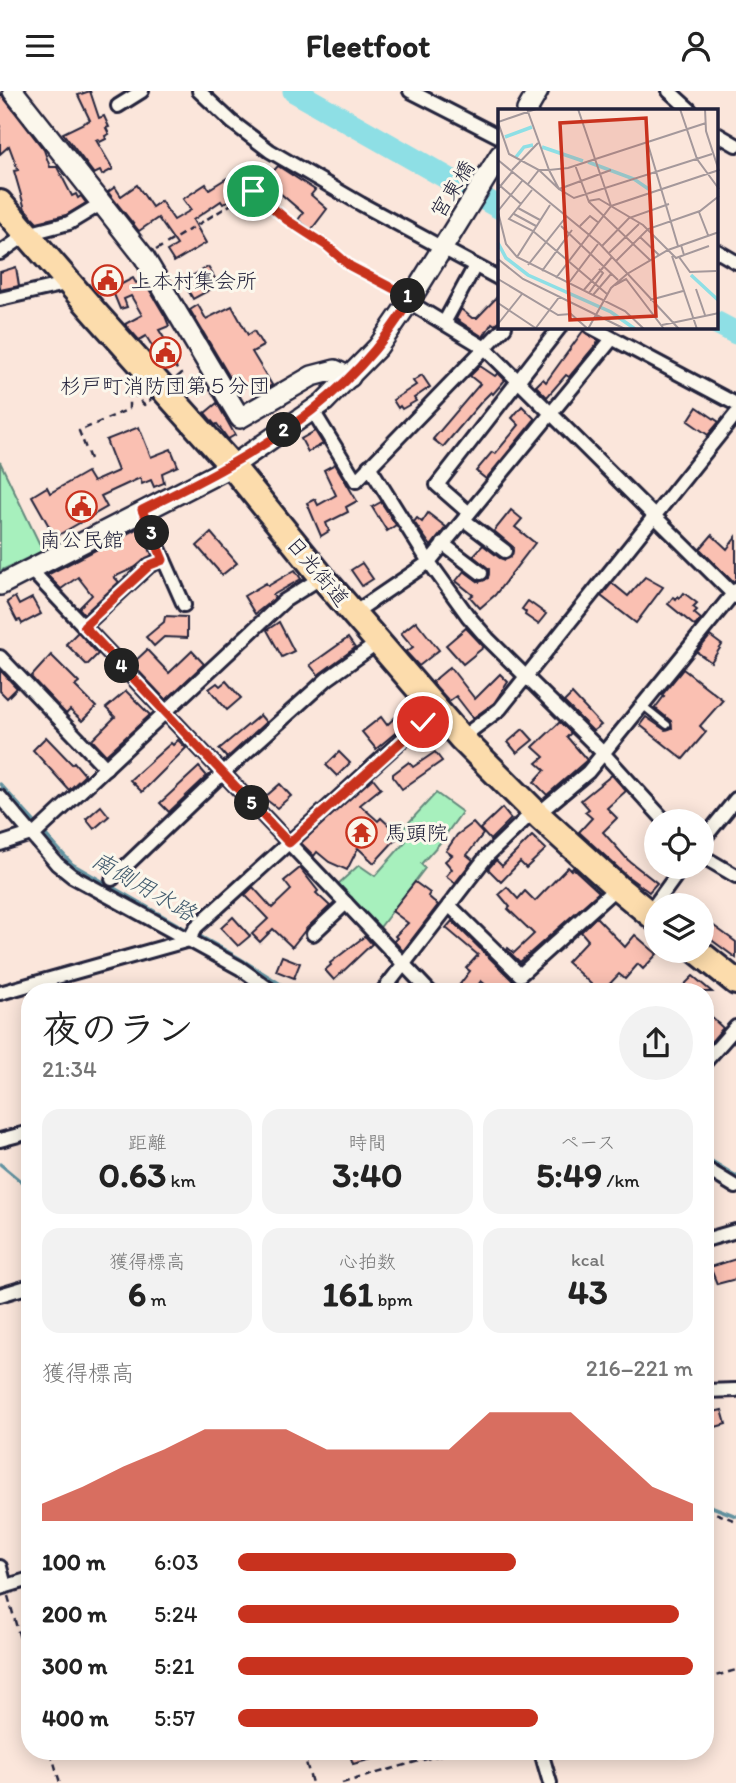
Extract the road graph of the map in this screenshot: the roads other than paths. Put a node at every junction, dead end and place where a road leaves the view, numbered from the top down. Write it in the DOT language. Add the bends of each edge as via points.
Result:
graph roads {
  1 [pos="13,91"];
  2 [pos="142,91"];
  3 [pos="199,91"];
  4 [pos="410,91"];
  5 [pos="538,91"];
  6 [pos="669,91"];
  7 [pos="118,106"];
  8 [pos="528,109"];
  9 [pos="689,109"];
  10 [pos="718,135"];
  11 [pos="498,136"];
  12 [pos="736,145"];
  13 [pos="498,158"];
  14 [pos="0,203"];
  15 [pos="102,203"];
  16 [pos="27,234"];
  17 [pos="442,248"];
  18 [pos="718,252"];
  19 [pos="0,253"];
  20 [pos="736,262"];
  21 [pos="475,265"];
  22 [pos="498,278"];
  23 [pos="70,283"];
  24 [pos="0,299"];
  25 [pos="410,300"];
  26 [pos="443,323"];
  27 [pos="503,329"];
  28 [pos="558,329"];
  29 [pos="594,329"];
  30 [pos="612,339"];
  31 [pos="485,348"];
  32 [pos="350,377"];
  33 [pos="518,380"];
  34 [pos="736,404"];
  35 [pos="313,411"];
  36 [pos="551,414"];
  37 [pos="736,414"];
  38 [pos="232,466"];
  39 [pos="369,466"];
  40 [pos="142,510"];
  41 [pos="655,516"];
  42 [pos="466,517"];
  43 [pos="443,544"];
  44 [pos="505,551"];
  45 [pos="163,560"];
  46 [pos="429,562"];
  47 [pos="30,569"];
  48 [pos="481,573"];
  49 [pos="322,576"];
  50 [pos="0,585"];
  51 [pos="735,594"];
  52 [pos="184,605"];
  53 [pos="354,613"];
  54 [pos="84,626"];
  55 [pos="379,642"];
  56 [pos="0,657"];
  57 [pos="527,677"];
  58 [pos="642,705"];
  59 [pos="435,710"];
  60 [pos="165,712"];
  61 [pos="667,725"];
  62 [pos="461,738"];
  63 [pos="603,753"];
  64 [pos="106,768"];
  65 [pos="223,773"];
  66 [pos="0,797"];
  67 [pos="736,799"];
  68 [pos="654,809"];
  69 [pos="534,811"];
  70 [pos="714,826"];
  71 [pos="38,830"];
  72 [pos="289,843"];
  73 [pos="0,844"];
  74 [pos="714,863"];
  75 [pos="736,876"];
  76 [pos="112,879"];
  77 [pos="617,887"];
  78 [pos="346,903"];
  79 [pos="449,905"];
  80 [pos="644,909"];
  81 [pos="192,934"];
  82 [pos="313,934"];
  83 [pos="714,962"];
  84 [pos="403,964"];
  85 [pos="732,973"];
  86 [pos="33,983"];
  87 [pos="261,983"];
  88 [pos="389,983"];
  89 [pos="421,983"];
  90 [pos="21,987"];
  91 [pos="0,993"];
  92 [pos="736,1027"];
  93 [pos="714,1050"];
  94 [pos="21,1134"];
  95 [pos="0,1140"];
  96 [pos="714,1174"];
  97 [pos="736,1187"];
  98 [pos="736,1231"];
  99 [pos="714,1237"];
  100 [pos="21,1288"];
  101 [pos="0,1294"];
  102 [pos="736,1390"];
  103 [pos="714,1391"];
  104 [pos="0,1567"];
  105 [pos="21,1582"];
  106 [pos="3,1587"];
  107 [pos="543,1760"];
  108 [pos="550,1783"];
  1 -- 15 [label="street"];
  2 -- 7 [label="street"];
  3 -- 17 [label="street" via="270,151"];
  4 -- 11 [label="street"];
  5 -- 8 [label="street"];
  6 -- 9 [label="street"];
  10 -- 12 [label="street"];
  13 -- 17 [label="street, 宮東橋"];
  14 -- 16 [label="highway, 日光街道"];
  15 -- 16 [label="street" via="69,222"];
  15 -- 32 [label="street" via="144,257 240,418 312,376 335,370"];
  16 -- 19 [label="street"];
  16 -- 23 [label="highway, 日光街道"];
  17 -- 21 [label="street"];
  17 -- 25 [label="street, 宮東橋"];
  18 -- 20 [label="street"];
  21 -- 22 [label="street"];
  21 -- 26 [label="street"];
  23 -- 24 [label="street"];
  23 -- 38 [label="highway, 日光街道"];
  25 -- 26 [label="street"];
  25 -- 32 [label="street, 宮東橋"];
  26 -- 31 [label="street"];
  27 -- 31 [label="street"];
  28 -- 33 [label="street"];
  29 -- 30 [label="street"];
  30 -- 34 [label="street"];
  30 -- 36 [label="street"];
  31 -- 33 [label="street"];
  31 -- 39 [label="street"];
  32 -- 35 [label="street, 宮東橋"];
  33 -- 36 [label="street"];
  33 -- 42 [label="street" via="437,485"];
  35 -- 38 [label="street, 宮東橋"];
  35 -- 39 [label="street" via="356,481"];
  36 -- 41 [label="street"];
  36 -- 42 [label="street"];
  37 -- 41 [label="street"];
  38 -- 40 [label="street, 宮東橋"];
  38 -- 49 [label="highway, 日光街道"];
  39 -- 46 [label="street"];
  40 -- 45 [label="street"];
  40 -- 47 [label="street, 宮東橋"];
  41 -- 51 [label="street"];
  41 -- 57 [label="street"];
  42 -- 43 [label="street"];
  42 -- 44 [label="street"];
  43 -- 46 [label="street"];
  43 -- 48 [label="street"];
  45 -- 52 [label="street"];
  45 -- 54 [label="street" via="150,565"];
  46 -- 53 [label="street"];
  46 -- 57 [label="street" via="488,639"];
  47 -- 50 [label="street, 宮東橋"];
  47 -- 54 [label="street"];
  49 -- 53 [label="highway, 日光街道"];
  49 -- 60 [label="street" via="284,601"];
  51 -- 58 [label="street"];
  53 -- 55 [label="highway, 日光街道"];
  54 -- 60 [label="street"];
  55 -- 59 [label="highway, 日光街道"];
  55 -- 65 [label="street" via="327,679"];
  56 -- 64 [label="street"];
  57 -- 62 [label="street" via="500,709"];
  57 -- 63 [label="street"];
  58 -- 61 [label="lane"];
  58 -- 63 [label="street"];
  59 -- 62 [label="highway, 日光街道"];
  59 -- 72 [label="street"];
  60 -- 64 [label="street"];
  60 -- 65 [label="street"];
  62 -- 69 [label="highway, 日光街道"];
  63 -- 68 [label="street"];
  63 -- 69 [label="street" via="580,779 544,809"];
  64 -- 71 [label="street"];
  65 -- 72 [label="street"];
  65 -- 76 [label="street"];
  66 -- 71 [label="street"];
  67 -- 70 [label="street"];
  69 -- 77 [label="highway, 日光街道"];
  69 -- 79 [label="street" via="487,856"];
  71 -- 73 [label="street"];
  71 -- 81 [label="street" via="57,864 72,876"];
  72 -- 78 [label="street"];
  72 -- 81 [label="street"];
  74 -- 75 [label="street"];
  77 -- 79 [label="street" via="520,975"];
  77 -- 80 [label="highway, 日光街道"];
  78 -- 82 [label="street"];
  78 -- 84 [label="street"];
  79 -- 84 [label="street"];
  81 -- 86 [label="street"];
  81 -- 87 [label="street"];
  83 -- 85 [label="highway"];
  84 -- 88 [label="street"];
  84 -- 89 [label="street"];
  90 -- 91 [label="street"];
  92 -- 93 [label="street"];
  94 -- 95 [label="street"];
  96 -- 97 [label="street"];
  98 -- 99 [label="street"];
  100 -- 101 [label="street"];
  102 -- 103 [label="street"];
  104 -- 106 [label="street"];
  105 -- 106 [label="street"];
  107 -- 108 [label="street"];
}
